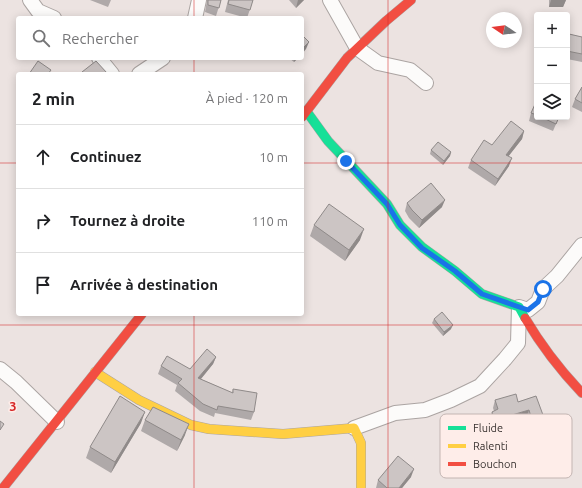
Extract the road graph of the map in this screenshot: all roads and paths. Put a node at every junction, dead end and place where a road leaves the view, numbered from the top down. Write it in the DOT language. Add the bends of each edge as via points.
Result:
graph roads {
  1 [pos="30,0"];
  2 [pos="199,0"];
  3 [pos="330,0"];
  4 [pos="411,0"];
  5 [pos="49,16"];
  6 [pos="195,16"];
  7 [pos="357,48"];
  8 [pos="101,60"];
  9 [pos="160,60"];
  10 [pos="110,72"];
  11 [pos="142,72"];
  12 [pos="426,83"];
  13 [pos="304,114"];
  14 [pos="582,245"];
  15 [pos="519,307"];
  16 [pos="140,316"];
  17 [pos="0,369"];
  18 [pos="95,372"];
  19 [pos="582,393"];
  20 [pos="57,422"];
  21 [pos="354,428"];
  22 [pos="3,488"];
  23 [pos="361,488"];
  1 -- 5 [label="street" via="38,11"];
  2 -- 6 [label="street"];
  3 -- 7 [label="street"];
  4 -- 7 [label="street"];
  7 -- 12 [label="street" via="378,63 410,70"];
  7 -- 13 [label="street"];
  8 -- 10 [label="street"];
  9 -- 11 [label="street"];
  13 -- 15 [label="street" via="387,204 400,225 422,248 482,294"];
  14 -- 15 [label="street" via="543,289 538,302 528,310"];
  15 -- 19 [label="street" via="535,335"];
  15 -- 21 [label="street" via="518,343 480,386 425,410 395,413"];
  16 -- 18 [label="street"];
  17 -- 20 [label="street"];
  18 -- 20 [label="street"];
  18 -- 21 [label="street" via="139,400 169,415 209,429 283,434"];
  20 -- 22 [label="street"];
  21 -- 23 [label="street" via="361,443"];
}
